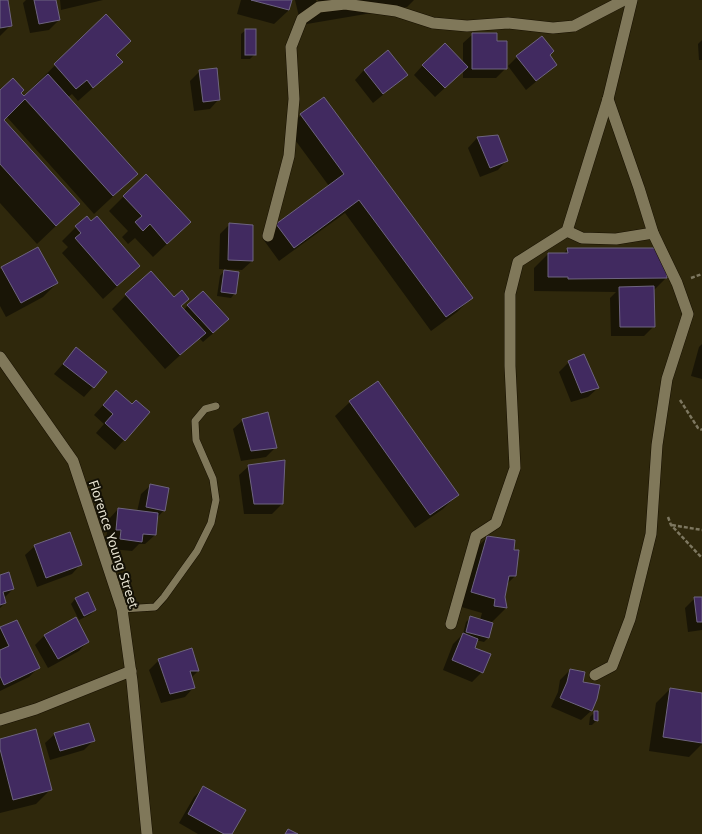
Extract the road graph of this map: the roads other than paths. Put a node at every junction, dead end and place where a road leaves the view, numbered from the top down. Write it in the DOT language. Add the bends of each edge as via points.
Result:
graph roads {
  1 [pos="624,0"];
  2 [pos="632,0"];
  3 [pos="608,99"];
  4 [pos="567,231"];
  5 [pos="653,233"];
  6 [pos="268,236"];
  7 [pos="0,356"];
  8 [pos="216,406"];
  9 [pos="122,609"];
  10 [pos="451,624"];
  11 [pos="131,671"];
  12 [pos="594,675"];
  13 [pos="0,720"];
  14 [pos="146,834"];
  1 -- 6 [label="street" via="574,26 553,28 508,23 467,26 434,23 396,11 345,4 319,7 302,19 291,47 294,99 290,156"];
  2 -- 3 [label="street"];
  3 -- 4 [label="street"];
  3 -- 5 [label="street"];
  4 -- 5 [label="street" via="582,238 616,239"];
  4 -- 10 [label="street" via="518,262 510,294 510,366 515,468 496,523 476,536"];
  5 -- 12 [label="street" via="678,283 688,314 668,379 658,445 651,534 630,619 612,666"];
  7 -- 9 [label="street, Florence Young Street" via="73,461"];
  8 -- 9 [label="lane" via="205,409 195,421 196,440 213,479 216,500 211,523 197,551 155,607"];
  9 -- 11 [label="street, Florence Young Street"];
  11 -- 13 [label="street" via="36,709"];
  11 -- 14 [label="street, Florence Young Street"];
}
